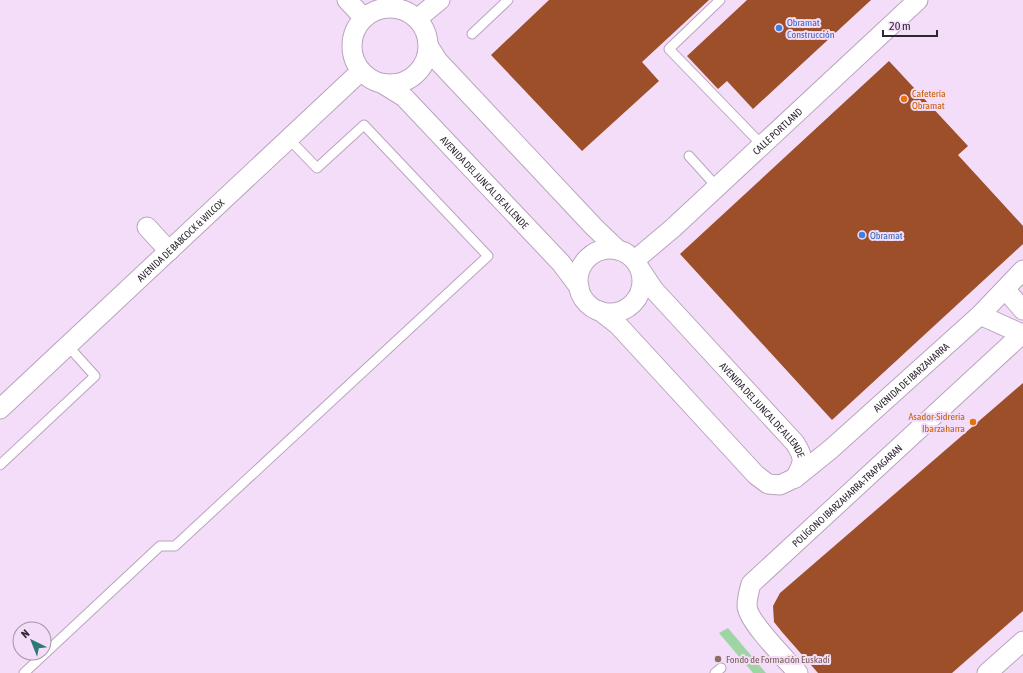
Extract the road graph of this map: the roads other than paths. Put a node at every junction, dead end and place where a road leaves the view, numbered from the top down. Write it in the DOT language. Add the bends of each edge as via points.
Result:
graph roads {
  1 [pos="347,0"];
  2 [pos="440,0"];
  3 [pos="508,0"];
  4 [pos="720,0"];
  5 [pos="918,0"];
  6 [pos="364,18"];
  7 [pos="417,19"];
  8 [pos="472,34"];
  9 [pos="429,47"];
  10 [pos="361,71"];
  11 [pos="383,84"];
  12 [pos="289,138"];
  13 [pos="762,145"];
  14 [pos="689,156"];
  15 [pos="717,187"];
  16 [pos="147,227"];
  17 [pos="618,250"];
  18 [pos="169,251"];
  19 [pos="637,264"];
  20 [pos="1023,270"];
  21 [pos="579,287"];
  22 [pos="1005,289"];
  23 [pos="1023,310"];
  24 [pos="600,311"];
  25 [pos="980,315"];
  26 [pos="1022,333"];
  27 [pos="68,346"];
  28 [pos="0,409"];
  29 [pos="0,465"];
  30 [pos="795,478"];
  31 [pos="1023,642"];
  32 [pos="24,673"];
  33 [pos="798,673"];
  34 [pos="987,673"];
  1 -- 6 [label="street"];
  2 -- 7 [label="street"];
  3 -- 8 [label="lane"];
  4 -- 13 [label="lane" via="669,49"];
  5 -- 13 [label="street, CALLE PORTLAND"];
  6 -- 7 [label="street" via="385,8 397,8"];
  6 -- 10 [label="street" via="357,27 352,44 355,61"];
  7 -- 9 [label="street" via="424,27"];
  9 -- 11 [label="street" via="426,60 419,72 409,80"];
  9 -- 17 [label="street" via="438,62"];
  10 -- 11 [label="street" via="371,80"];
  10 -- 12 [label="street, AVENIDA DE BABCOCK & WILCOX"];
  11 -- 21 [label="street, AVENIDA DEL JUNCAL DE ALLENDE" via="404,97 560,263"];
  12 -- 18 [label="street, AVENIDA DE BABCOCK & WILCOX"];
  12 -- 32 [label="lane" via="317,168 364,125 488,256 175,546 160,546"];
  13 -- 15 [label="street, CALLE PORTLAND"];
  14 -- 15 [label="lane"];
  15 -- 19 [label="street, CALLE PORTLAND"];
  16 -- 18 [label="street"];
  17 -- 19 [label="street" via="627,254"];
  17 -- 21 [label="street" via="608,249 590,257 583,265"];
  18 -- 27 [label="street, AVENIDA DE BABCOCK & WILCOX"];
  19 -- 24 [label="street" via="642,278 638,298 622,311"];
  19 -- 30 [label="street, AVENIDA DEL JUNCAL DE ALLENDE" via="654,290 795,443 802,453 802,466"];
  20 -- 22 [label="street, AVENIDA DE IBARZAHARRA"];
  21 -- 24 [label="street" via="590,306"];
  22 -- 23 [label="street"];
  22 -- 25 [label="street, AVENIDA DE IBARZAHARRA"];
  24 -- 30 [label="street" via="618,326 756,475 768,484 780,485"];
  25 -- 26 [label="street"];
  25 -- 30 [label="street, AVENIDA DE IBARZAHARRA" via="831,449"];
  26 -- 33 [label="street, POLÍGONO IBARZAHARRA-TRAPAGARAN" via="751,584 747,607 753,620"];
  27 -- 28 [label="street, AVENIDA DE BABCOCK & WILCOX"];
  27 -- 29 [label="lane" via="95,376"];
  31 -- 34 [label="street"];
}
